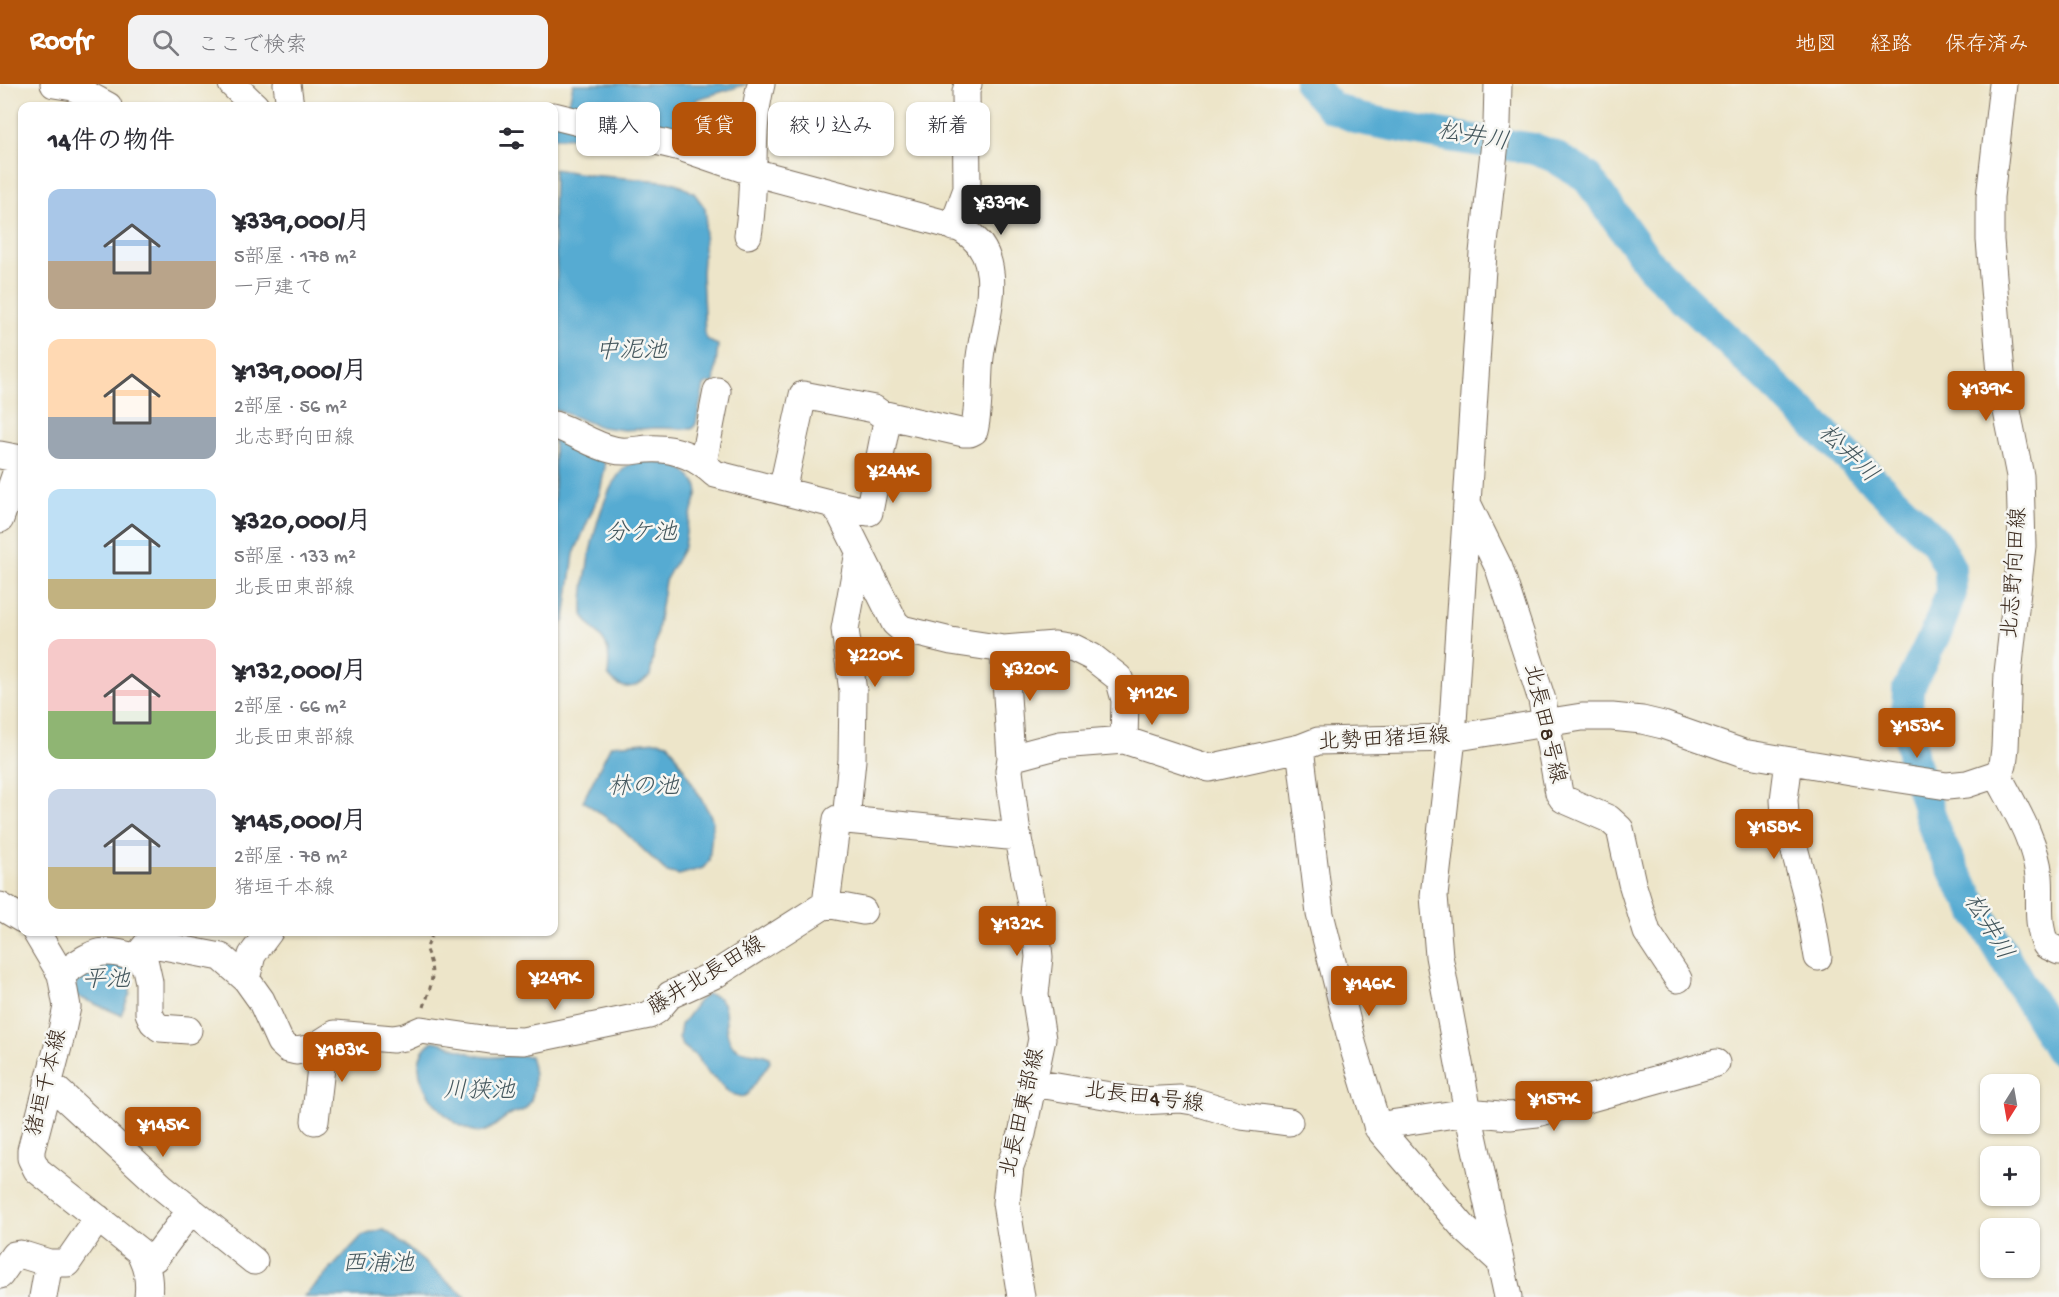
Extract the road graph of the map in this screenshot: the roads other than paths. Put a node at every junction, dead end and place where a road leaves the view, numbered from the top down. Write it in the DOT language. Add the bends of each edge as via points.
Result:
graph roads {
  1 [pos="232,84"];
  2 [pos="287,84"];
  3 [pos="761,84"];
  4 [pos="968,84"];
  5 [pos="1498,84"];
  6 [pos="2003,84"];
  7 [pos="67,85"];
  8 [pos="100,102"];
  9 [pos="251,102"];
  10 [pos="289,102"];
  11 [pos="558,117"];
  12 [pos="753,172"];
  13 [pos="953,226"];
  14 [pos="748,235"];
  15 [pos="717,391"];
  16 [pos="888,416"];
  17 [pos="558,427"];
  18 [pos="0,454"];
  19 [pos="18,458"];
  20 [pos="703,463"];
  21 [pos="18,468"];
  22 [pos="782,491"];
  23 [pos="833,504"];
  24 [pos="1468,504"];
  25 [pos="0,519"];
  26 [pos="858,552"];
  27 [pos="1004,649"];
  28 [pos="1547,722"];
  29 [pos="1452,738"];
  30 [pos="1124,740"];
  31 [pos="1300,747"];
  32 [pos="1011,758"];
  33 [pos="1789,761"];
  34 [pos="1997,774"];
  35 [pos="846,820"];
  36 [pos="1018,837"];
  37 [pos="826,904"];
  38 [pos="0,906"];
  39 [pos="863,911"];
  40 [pos="18,917"];
  41 [pos="38,936"];
  42 [pos="263,936"];
  43 [pos="144,944"];
  44 [pos="2059,951"];
  45 [pos="1818,957"];
  46 [pos="61,974"];
  47 [pos="246,979"];
  48 [pos="1678,979"];
  49 [pos="188,1030"];
  50 [pos="324,1041"];
  51 [pos="1716,1063"];
  52 [pos="48,1082"];
  53 [pos="1033,1083"];
  54 [pos="1468,1112"];
  55 [pos="315,1121"];
  56 [pos="1289,1122"];
  57 [pos="1377,1126"];
  58 [pos="191,1210"];
  59 [pos="98,1218"];
  60 [pos="155,1258"];
  61 [pos="1499,1260"];
  62 [pos="254,1261"];
  63 [pos="49,1263"];
  64 [pos="0,1275"];
  65 [pos="43,1297"];
  66 [pos="148,1297"];
  67 [pos="1021,1297"];
  68 [pos="1508,1297"];
  1 -- 9 [label="street"];
  2 -- 10 [label="street"];
  3 -- 12 [label="street" via="754,114"];
  4 -- 13 [label="street" via="967,189"];
  5 -- 24 [label="street"];
  6 -- 34 [label="street, 北志野向田線" via="1990,197 1990,240 2002,386 2020,476 2022,546 2008,673 2005,748 2003,765"];
  7 -- 8 [label="street"];
  11 -- 12 [label="street" via="680,147"];
  12 -- 13 [label="street"];
  12 -- 14 [label="street"];
  13 -- 16 [label="street" via="976,241 986,254 991,272 974,431 963,433"];
  15 -- 20 [label="street"];
  16 -- 22 [label="street" via="874,409 803,395"];
  16 -- 23 [label="street" via="869,512"];
  17 -- 20 [label="street" via="613,450 661,448"];
  18 -- 19 [label="street"];
  20 -- 22 [label="street" via="715,474"];
  21 -- 25 [label="street"];
  22 -- 23 [label="street"];
  23 -- 26 [label="street"];
  24 -- 28 [label="street, 北長田8号線" via="1499,568"];
  24 -- 29 [label="street"];
  26 -- 27 [label="street" via="895,623 902,629"];
  26 -- 35 [label="street" via="845,628 853,692"];
  27 -- 30 [label="street" via="1055,645 1074,648 1106,666 1119,678 1125,700"];
  27 -- 32 [label="street, 北長田東部線"];
  28 -- 29 [label="street, 北勢田猪垣線"];
  28 -- 33 [label="street, 北勢田猪垣線" via="1582,717 1642,720 1743,753"];
  28 -- 48 [label="street, 北長田8号線" via="1559,793 1563,799 1609,819 1620,829 1647,932"];
  29 -- 31 [label="street, 北勢田猪垣線" via="1318,741"];
  29 -- 54 [label="street" via="1434,896 1439,956"];
  30 -- 31 [label="street, 北勢田猪垣線" via="1209,768"];
  30 -- 32 [label="street" via="1060,745"];
  31 -- 57 [label="street" via="1320,914"];
  32 -- 36 [label="street, 北長田東部線" via="1009,771"];
  33 -- 34 [label="street, 北勢田猪垣線" via="1947,786"];
  33 -- 45 [label="street" via="1785,814 1809,904"];
  34 -- 44 [label="street" via="2032,843 2039,876 2041,934 2046,945"];
  35 -- 36 [label="street"];
  35 -- 37 [label="street" via="837,819"];
  36 -- 53 [label="street, 北長田東部線" via="1039,957 1035,994 1042,1040"];
  37 -- 39 [label="street"];
  37 -- 50 [label="street, 藤井北長田線" via="716,974 670,995 649,1015 523,1041 490,1041 421,1030 393,1040 336,1034"];
  38 -- 40 [label="street"];
  41 -- 46 [label="street, 猪垣千本線"];
  42 -- 47 [label="street" via="252,955"];
  43 -- 46 [label="street, 藤井北長田線" via="120,952 101,951"];
  43 -- 47 [label="street, 藤井北長田線" via="221,957"];
  43 -- 49 [label="street" via="153,1022 160,1028"];
  46 -- 52 [label="street, 猪垣千本線" via="67,1007"];
  47 -- 50 [label="street, 藤井北長田線" via="261,1000 280,1042 288,1049 304,1050"];
  50 -- 55 [label="street"];
  51 -- 54 [label="street" via="1537,1113 1510,1116"];
  52 -- 58 [label="street"];
  52 -- 59 [label="street, 猪垣千本線" via="31,1150 33,1165"];
  53 -- 56 [label="street, 北長田4号線" via="1140,1101 1193,1101 1242,1116"];
  53 -- 67 [label="street, 北長田東部線" via="1022,1134 1010,1166 1006,1203"];
  54 -- 57 [label="street"];
  54 -- 61 [label="street"];
  57 -- 61 [label="street" via="1465,1229"];
  58 -- 60 [label="street"];
  58 -- 62 [label="street"];
  59 -- 63 [label="street" via="67,1263"];
  59 -- 66 [label="street, 猪垣千本線" via="139,1251 145,1262"];
  61 -- 68 [label="street"];
  63 -- 64 [label="street" via="14,1255"];
  63 -- 65 [label="street"];
}
